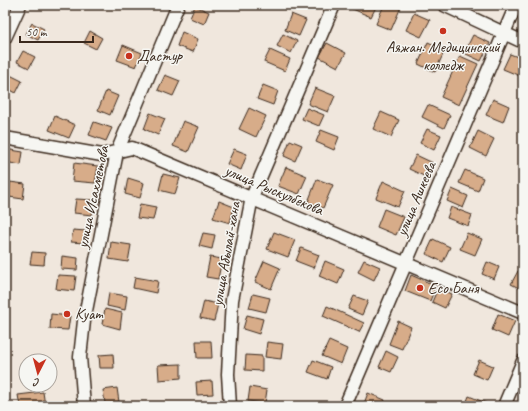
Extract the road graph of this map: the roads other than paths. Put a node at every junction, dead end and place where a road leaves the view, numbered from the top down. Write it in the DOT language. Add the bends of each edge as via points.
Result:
graph roads {
  1 [pos="20,5"];
  2 [pos="178,5"];
  3 [pos="334,5"];
  4 [pos="444,5"];
  5 [pos="516,5"];
  6 [pos="504,33"];
  7 [pos="5,38"];
  8 [pos="523,42"];
  9 [pos="5,138"];
  10 [pos="117,152"];
  11 [pos="252,197"];
  12 [pos="406,263"];
  13 [pos="523,313"];
  14 [pos="523,361"];
  15 [pos="84,406"];
  16 [pos="230,406"];
  17 [pos="345,406"];
  18 [pos="504,406"];
  1 -- 7 [label="street"];
  2 -- 10 [label="street, улица Исахметова"];
  3 -- 11 [label="street, улица Абылай-хана"];
  4 -- 6 [label="street"];
  5 -- 6 [label="street, улица Ашкеева"];
  6 -- 8 [label="street"];
  6 -- 12 [label="street, улица Ашкеева"];
  9 -- 10 [label="street, улица Рыскулбекова" via="102,155"];
  10 -- 11 [label="street, улица Рыскулбекова" via="132,148"];
  10 -- 15 [label="street, улица Исахметова" via="84,321 80,357"];
  11 -- 12 [label="street, улица Рыскулбекова"];
  11 -- 16 [label="street, улица Абылай-хана" via="232,300 228,374"];
  12 -- 13 [label="street, улица Рыскулбекова"];
  12 -- 17 [label="street, улица Ашкеева"];
  14 -- 18 [label="street"];
}
